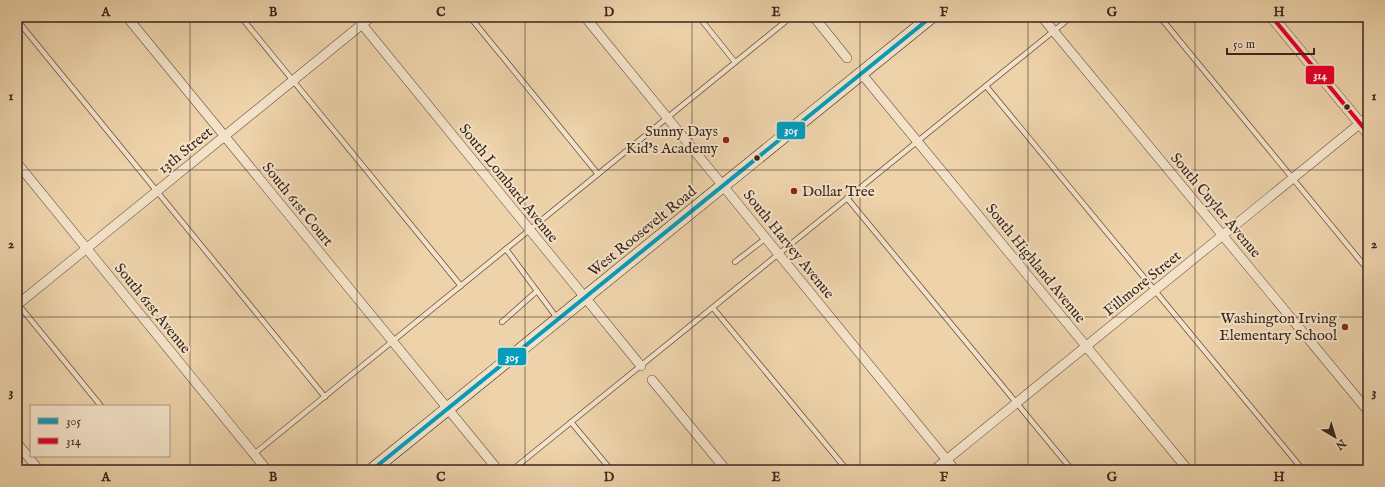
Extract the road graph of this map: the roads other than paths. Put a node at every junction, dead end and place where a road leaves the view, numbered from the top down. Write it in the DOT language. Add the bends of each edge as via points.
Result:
graph roads {
  1 [pos="127,17"];
  2 [pos="241,17"];
  3 [pos="371,17"];
  4 [pos="470,17"];
  5 [pos="585,17"];
  6 [pos="698,17"];
  7 [pos="791,17"];
  8 [pos="814,17"];
  9 [pos="931,17"];
  10 [pos="1042,17"];
  11 [pos="1071,17"];
  12 [pos="1160,17"];
  13 [pos="1272,17"];
  14 [pos="17,20"];
  15 [pos="359,21"];
  16 [pos="1054,31"];
  17 [pos="847,58"];
  18 [pos="735,62"];
  19 [pos="861,73"];
  20 [pos="293,81"];
  21 [pos="986,86"];
  22 [pos="667,118"];
  23 [pos="1364,120"];
  24 [pos="1368,133"];
  25 [pos="225,136"];
  26 [pos="917,141"];
  27 [pos="17,163"];
  28 [pos="598,174"];
  29 [pos="1292,179"];
  30 [pos="723,186"];
  31 [pos="157,191"];
  32 [pos="847,198"];
  33 [pos="530,230"];
  34 [pos="1223,235"];
  35 [pos="766,238"];
  36 [pos="86,248"];
  37 [pos="506,249"];
  38 [pos="779,254"];
  39 [pos="1368,260"];
  40 [pos="735,262"];
  41 [pos="461,286"];
  42 [pos="537,291"];
  43 [pos="1155,291"];
  44 [pos="585,298"];
  45 [pos="17,304"];
  46 [pos="713,308"];
  47 [pos="558,319"];
  48 [pos="502,322"];
  49 [pos="392,342"];
  50 [pos="1086,346"];
  51 [pos="641,366"];
  52 [pos="652,380"];
  53 [pos="325,397"];
  54 [pos="1017,403"];
  55 [pos="100,405"];
  56 [pos="448,409"];
  57 [pos="1368,410"];
  58 [pos="571,422"];
  59 [pos="17,443"];
  60 [pos="254,454"];
  61 [pos="947,460"];
  62 [pos="39,470"];
  63 [pos="267,470"];
  64 [pos="372,470"];
  65 [pos="498,470"];
  66 [pos="512,470"];
  67 [pos="611,470"];
  68 [pos="726,470"];
  69 [pos="847,470"];
  70 [pos="934,470"];
  71 [pos="956,470"];
  72 [pos="1072,470"];
  73 [pos="1188,470"];
  74 [pos="1303,470"];
  1 -- 25 [label="street, South 61st Court"];
  2 -- 20 [label="lane"];
  3 -- 15 [label="street, 13th Street"];
  4 -- 28 [label="lane"];
  5 -- 22 [label="street, South Harvey Avenue"];
  6 -- 18 [label="lane"];
  7 -- 18 [label="lane"];
  8 -- 17 [label="street"];
  9 -- 19 [label="main road, West Roosevelt Road"];
  10 -- 16 [label="street, South Cuyler Avenue"];
  11 -- 16 [label="lane"];
  12 -- 29 [label="lane"];
  13 -- 23 [label="street"];
  14 -- 31 [label="lane"];
  15 -- 20 [label="street, 13th Street"];
  15 -- 33 [label="street, South Lombard Avenue"];
  16 -- 21 [label="lane"];
  16 -- 34 [label="street, South Cuyler Avenue"];
  18 -- 22 [label="lane"];
  19 -- 26 [label="street, South Highland Avenue"];
  19 -- 30 [label="main road, West Roosevelt Road"];
  20 -- 25 [label="street, 13th Street"];
  20 -- 41 [label="lane"];
  21 -- 26 [label="lane"];
  21 -- 43 [label="lane"];
  22 -- 28 [label="lane"];
  22 -- 30 [label="street, South Harvey Avenue"];
  23 -- 24 [label="street"];
  23 -- 29 [label="street, Fillmore Street"];
  25 -- 31 [label="street, 13th Street"];
  25 -- 49 [label="street, South 61st Court"];
  26 -- 32 [label="lane"];
  26 -- 50 [label="street, South Highland Avenue"];
  27 -- 36 [label="street, South 61st Avenue"];
  28 -- 33 [label="lane"];
  29 -- 34 [label="street, Fillmore Street"];
  29 -- 39 [label="lane" via="1363,264"];
  30 -- 35 [label="street, South Harvey Avenue"];
  30 -- 44 [label="main road, West Roosevelt Road"];
  31 -- 36 [label="street, 13th Street"];
  31 -- 53 [label="lane"];
  32 -- 38 [label="lane"];
  32 -- 54 [label="lane"];
  33 -- 37 [label="lane"];
  33 -- 44 [label="street, South Lombard Avenue"];
  34 -- 43 [label="street, Fillmore Street"];
  34 -- 57 [label="street, South Cuyler Avenue"];
  35 -- 38 [label="street, South Harvey Avenue"];
  35 -- 40 [label="lane"];
  36 -- 45 [label="street, 13th Street"];
  36 -- 60 [label="street, South 61st Avenue"];
  37 -- 41 [label="lane"];
  37 -- 42 [label="lane"];
  38 -- 46 [label="lane"];
  38 -- 61 [label="street, South Harvey Avenue"];
  41 -- 49 [label="lane"];
  42 -- 47 [label="lane"];
  42 -- 48 [label="lane"];
  43 -- 50 [label="street, Fillmore Street"];
  43 -- 74 [label="lane"];
  44 -- 47 [label="main road, West Roosevelt Road"];
  44 -- 51 [label="street, South Lombard Avenue"];
  45 -- 55 [label="lane"];
  46 -- 51 [label="lane"];
  46 -- 69 [label="lane"];
  47 -- 56 [label="main road, West Roosevelt Road"];
  49 -- 53 [label="lane"];
  49 -- 56 [label="street, South 61st Court"];
  50 -- 54 [label="street, Fillmore Street"];
  50 -- 73 [label="street, South Highland Avenue"];
  51 -- 58 [label="lane"];
  52 -- 68 [label="street"];
  53 -- 60 [label="lane"];
  54 -- 61 [label="street, Fillmore Street"];
  54 -- 72 [label="lane"];
  56 -- 64 [label="main road, West Roosevelt Road"];
  56 -- 65 [label="street, South 61st Court"];
  58 -- 66 [label="lane"];
  58 -- 67 [label="lane"];
  59 -- 62 [label="street"];
  60 -- 63 [label="street, South 61st Avenue"];
  61 -- 70 [label="street, Fillmore Street"];
  61 -- 71 [label="street, South Harvey Avenue"];
}
